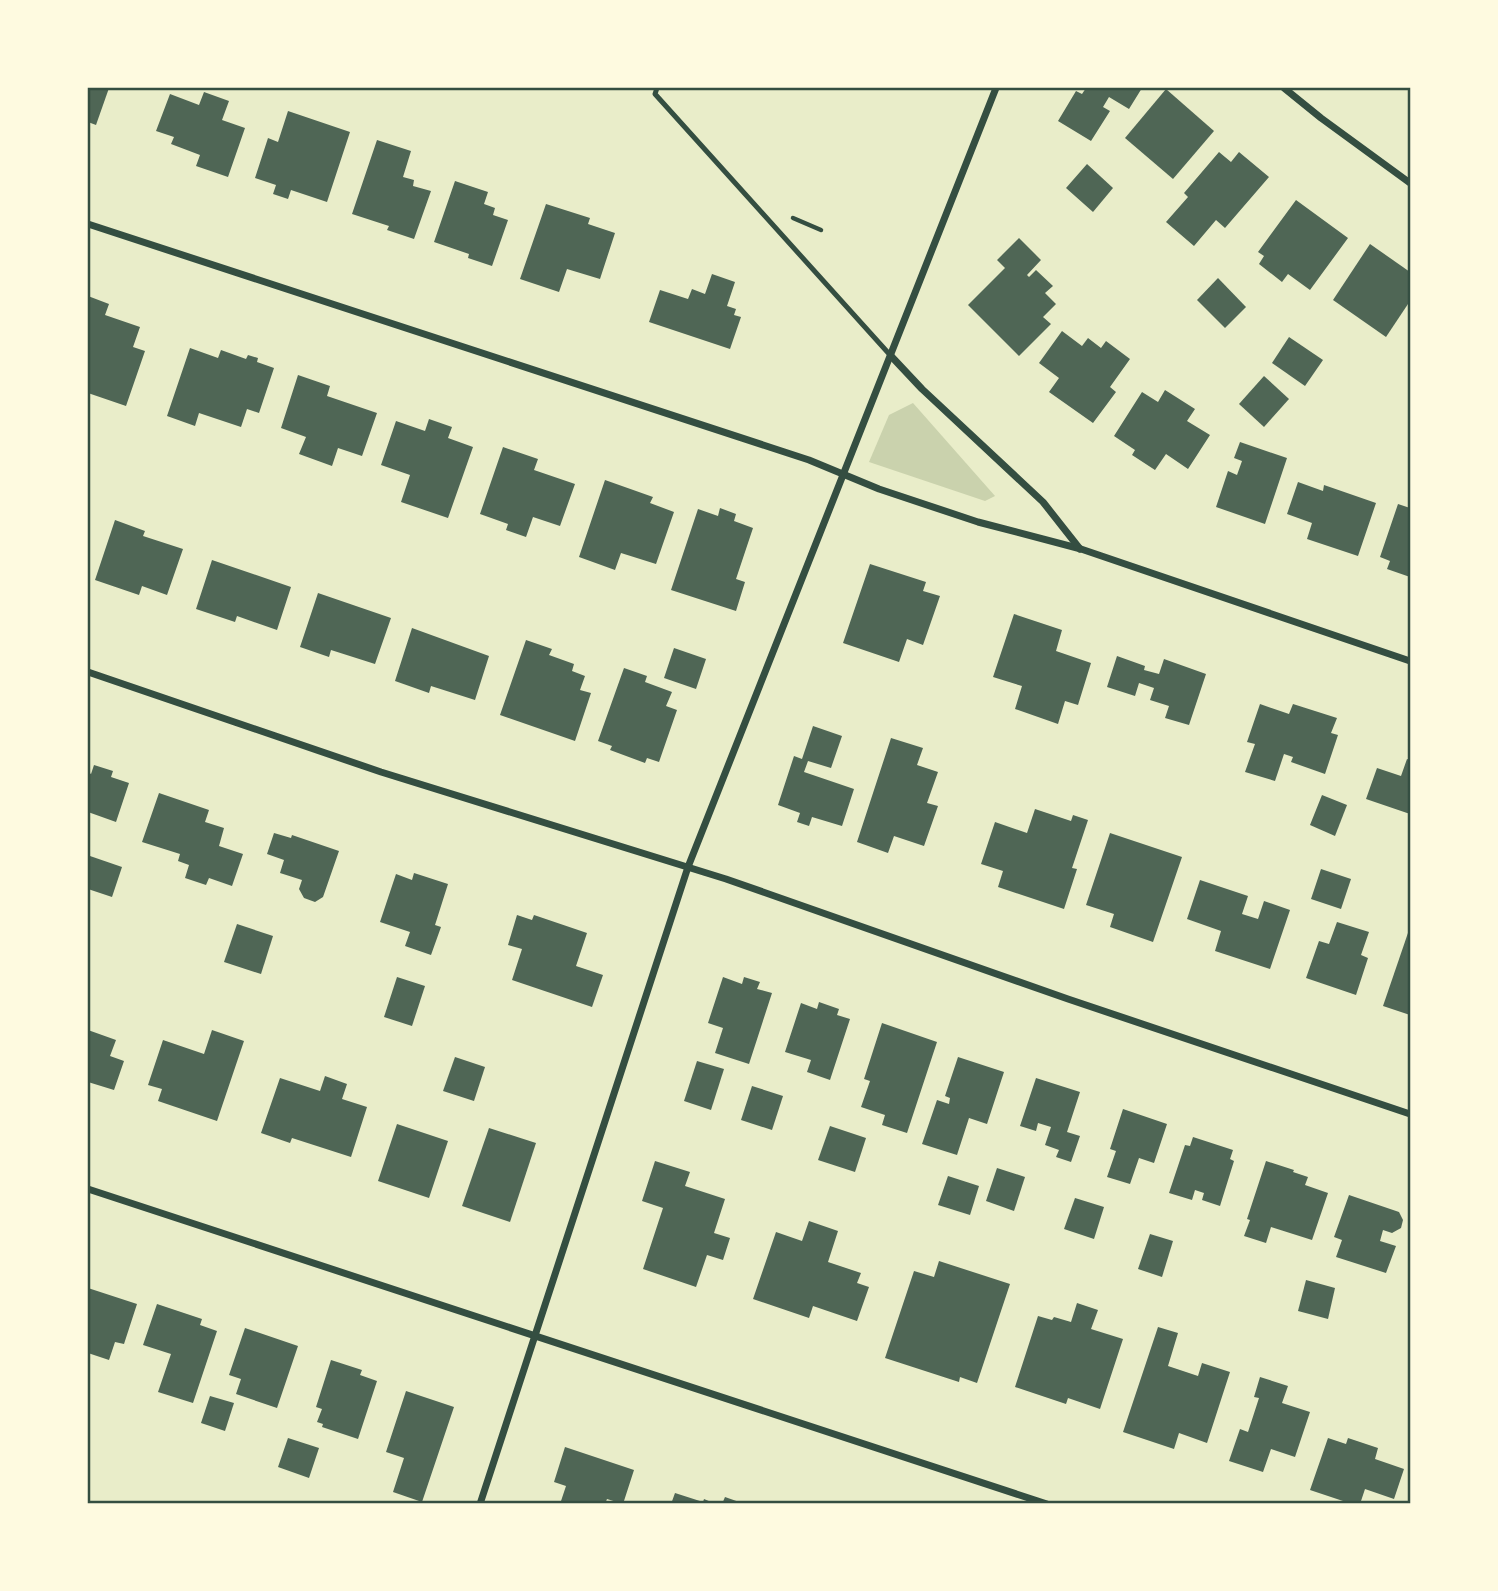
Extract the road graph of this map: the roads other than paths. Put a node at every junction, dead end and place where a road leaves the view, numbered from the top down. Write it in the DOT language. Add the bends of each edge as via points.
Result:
graph roads {
  1 [pos="657,88"];
  2 [pos="996,88"];
  3 [pos="1284,88"];
  4 [pos="1410,183"];
  5 [pos="88,224"];
  6 [pos="891,356"];
  7 [pos="844,474"];
  8 [pos="1081,549"];
  9 [pos="1410,661"];
  10 [pos="88,672"];
  11 [pos="688,867"];
  12 [pos="1410,1114"];
  13 [pos="88,1189"];
  14 [pos="537,1335"];
  15 [pos="480,1503"];
  16 [pos="1047,1503"];
  1 -- 6 [label="lane" via="655,94"];
  2 -- 6 [label="street"];
  3 -- 4 [label="street"];
  5 -- 7 [label="street"];
  6 -- 7 [label="street"];
  6 -- 8 [label="street" via="1043,502"];
  7 -- 8 [label="street" via="978,522"];
  7 -- 11 [label="street"];
  8 -- 9 [label="street"];
  10 -- 11 [label="street" via="381,772"];
  11 -- 12 [label="street"];
  11 -- 14 [label="street"];
  13 -- 14 [label="street"];
  14 -- 15 [label="street"];
  14 -- 16 [label="street"];
}
